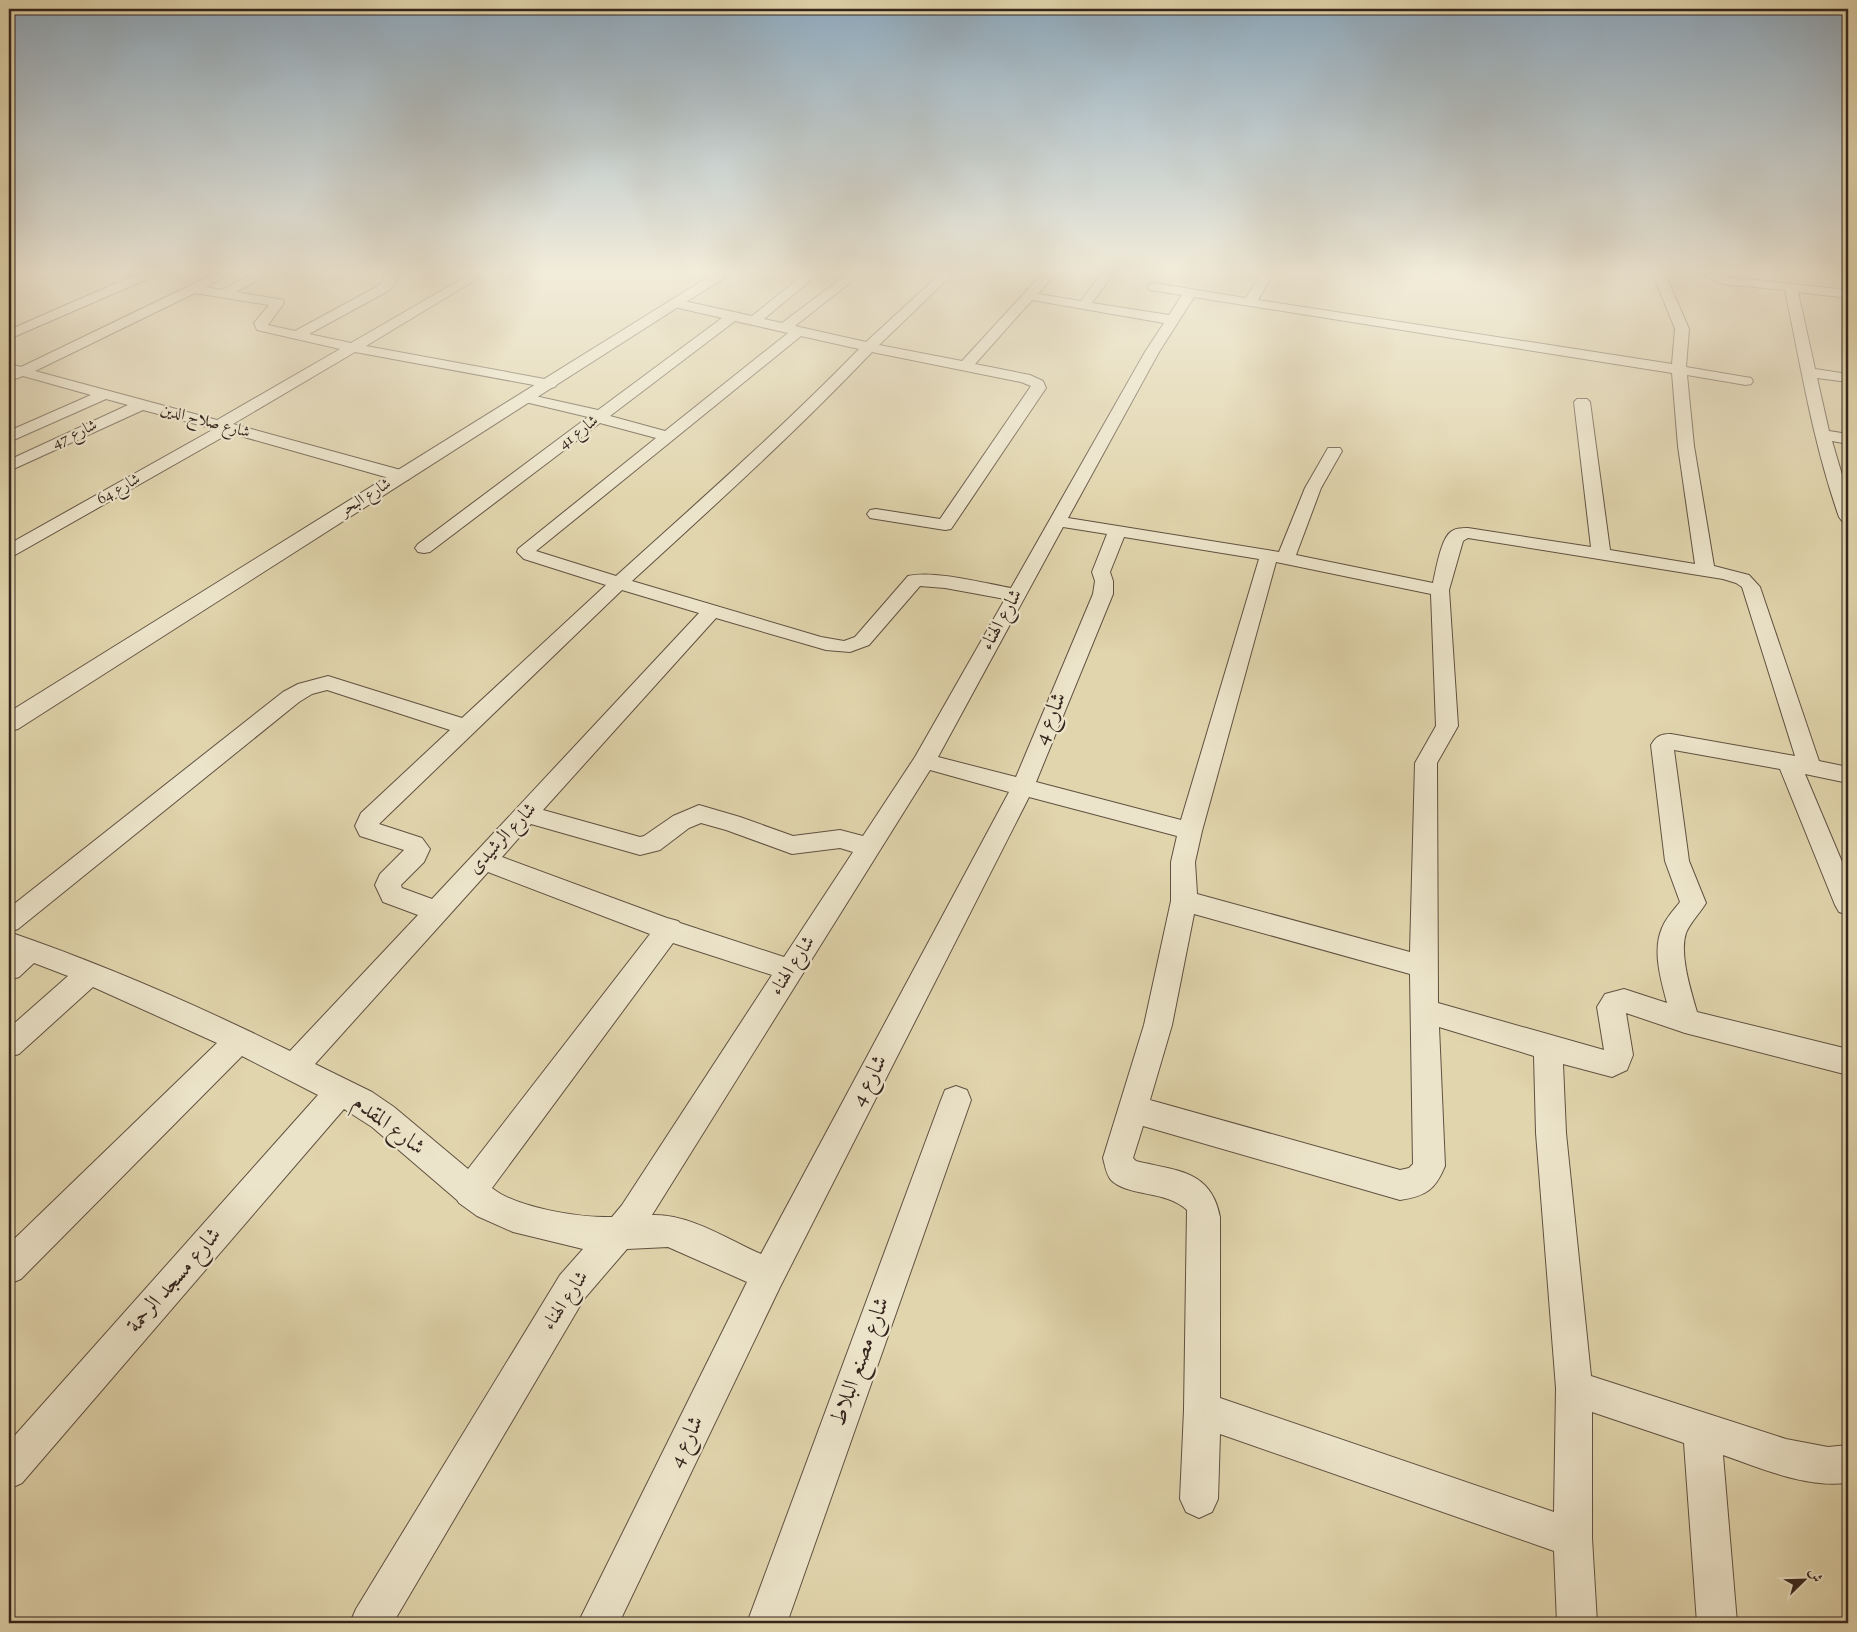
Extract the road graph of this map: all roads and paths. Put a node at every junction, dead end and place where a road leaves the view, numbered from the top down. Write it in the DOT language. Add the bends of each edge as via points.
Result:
graph roads {
  1 [pos="61,350"];
  2 [pos="350,350"];
  3 [pos="366,350"];
  4 [pos="603,350"];
  5 [pos="688,350"];
  6 [pos="767,350"];
  7 [pos="866,350"];
  8 [pos="885,350"];
  9 [pos="980,350"];
  10 [pos="1153,350"];
  11 [pos="1558,350"];
  12 [pos="1680,350"];
  13 [pos="1805,350"];
  14 [pos="965,366"];
  15 [pos="1679,369"];
  16 [pos="13,372"];
  17 [pos="1810,373"];
  18 [pos="1848,378"];
  19 [pos="1746,381"];
  20 [pos="550,384"];
  21 [pos="104,395"];
  22 [pos="526,398"];
  23 [pos="1582,402"];
  24 [pos="141,405"];
  25 [pos="600,417"];
  26 [pos="223,427"];
  27 [pos="1824,435"];
  28 [pos="667,436"];
  29 [pos="9,437"];
  30 [pos="1848,439"];
  31 [pos="1334,451"];
  32 [pos="9,466"];
  33 [pos="402,476"];
  34 [pos="876,514"];
  35 [pos="1848,517"];
  36 [pos="1056,521"];
  37 [pos="1117,531"];
  38 [pos="424,548"];
  39 [pos="9,551"];
  40 [pos="1601,554"];
  41 [pos="1278,557"];
  42 [pos="1705,571"];
  43 [pos="619,583"];
  44 [pos="1440,590"];
  45 [pos="1016,595"];
  46 [pos="713,610"];
  47 [pos="9,723"];
  48 [pos="466,727"];
  49 [pos="924,761"];
  50 [pos="1800,765"];
  51 [pos="1848,775"];
  52 [pos="1023,787"];
  53 [pos="526,814"];
  54 [pos="1190,832"];
  55 [pos="869,847"];
  56 [pos="484,860"];
  57 [pos="1184,901"];
  58 [pos="1848,905"];
  59 [pos="437,911"];
  60 [pos="9,922"];
  61 [pos="669,928"];
  62 [pos="16,954"];
  63 [pos="1423,967"];
  64 [pos="790,970"];
  65 [pos="90,973"];
  66 [pos="1424,1011"];
  67 [pos="1685,1020"];
  68 [pos="239,1040"];
  69 [pos="9,1045"];
  70 [pos="1548,1047"];
  71 [pos="1848,1062"];
  72 [pos="293,1068"];
  73 [pos="340,1092"];
  74 [pos="956,1100"];
  75 [pos="1132,1109"];
  76 [pos="470,1192"];
  77 [pos="621,1233"];
  78 [pos="9,1267"];
  79 [pos="768,1275"];
  80 [pos="1574,1388"];
  81 [pos="1202,1410"];
  82 [pos="1702,1430"];
  83 [pos="1848,1464"];
  84 [pos="9,1470"];
  85 [pos="1199,1499"];
  86 [pos="1573,1538"];
  87 [pos="370,1623"];
  88 [pos="598,1623"];
  89 [pos="766,1623"];
  90 [pos="1577,1623"];
  91 [pos="1717,1623"];
  1 -- 16 [label="street"];
  2 -- 26 [label="street, شارع 64"];
  3 -- 20 [label="street"];
  4 -- 20 [label="street, شارع البحر"];
  5 -- 25 [label="street, شارع 41"];
  6 -- 28 [label="street"];
  7 -- 43 [label="street" via="761,454"];
  8 -- 14 [label="street"];
  9 -- 14 [label="street"];
  10 -- 36 [label="street, شارع الهناء"];
  11 -- 15 [label="street"];
  12 -- 15 [label="street"];
  13 -- 17 [label="street"];
  14 -- 34 [label="street" via="1034,381 1039,388 945,525"];
  15 -- 19 [label="street"];
  15 -- 42 [label="street" via="1686,446"];
  16 -- 21 [label="street, شارع صلاح الدين"];
  17 -- 18 [label="street"];
  17 -- 27 [label="street"];
  20 -- 22 [label="street, شارع البحر"];
  21 -- 24 [label="street, شارع صلاح الدين"];
  21 -- 29 [label="street"];
  22 -- 25 [label="street"];
  22 -- 33 [label="street, شارع البحر"];
  23 -- 40 [label="street"];
  24 -- 26 [label="street, شارع صلاح الدين"];
  24 -- 32 [label="street, شارع 47"];
  25 -- 28 [label="street"];
  25 -- 38 [label="street, شارع 41"];
  26 -- 33 [label="street, شارع صلاح الدين"];
  26 -- 39 [label="street, شارع 64"];
  27 -- 30 [label="street"];
  27 -- 35 [label="street"];
  28 -- 43 [label="street" via="526,552"];
  31 -- 41 [label="street"];
  33 -- 47 [label="street, شارع البحر"];
  36 -- 37 [label="street"];
  36 -- 45 [label="street, شارع الهناء"];
  37 -- 41 [label="street"];
  37 -- 52 [label="street, شارع 4" via="1102,568 1103,594"];
  40 -- 42 [label="street"];
  40 -- 44 [label="street" via="1459,534 1454,539"];
  41 -- 44 [label="street"];
  41 -- 54 [label="street"];
  42 -- 50 [label="street" via="1736,576 1750,583"];
  43 -- 46 [label="street"];
  43 -- 48 [label="street"];
  44 -- 63 [label="street" via="1447,726 1426,762"];
  45 -- 46 [label="street" via="915,580 862,640 843,648"];
  45 -- 49 [label="street, شارع الهناء"];
  46 -- 53 [label="street, شارع الرشيدى"];
  48 -- 59 [label="street" via="374,813 367,826 376,833 416,846 415,855 389,881 390,891 400,899"];
  48 -- 60 [label="street" via="328,683 305,689"];
  49 -- 52 [label="street"];
  49 -- 55 [label="street, شارع الهناء"];
  50 -- 51 [label="street"];
  50 -- 58 [label="street"];
  50 -- 67 [label="street" via="1671,742 1662,745 1677,861 1693,903 1674,929 1670,947"];
  52 -- 54 [label="street"];
  52 -- 79 [label="street, شارع 4"];
  53 -- 55 [label="street" via="640,846 651,844 681,822 699,814 732,822 792,845 840,839"];
  53 -- 56 [label="street, شارع الرشيدى"];
  54 -- 57 [label="street" via="1183,862"];
  55 -- 64 [label="street, شارع الهناء"];
  56 -- 59 [label="street, شارع الرشيدى"];
  56 -- 61 [label="street"];
  57 -- 63 [label="street"];
  57 -- 75 [label="street" via="1158,1025"];
  59 -- 72 [label="street, شارع الرشيدى"];
  61 -- 64 [label="street" via="695,940"];
  61 -- 76 [label="street"];
  62 -- 65 [label="street, شارع المقدم"];
  63 -- 66 [label="street"];
  64 -- 77 [label="street, شارع الهناء"];
  65 -- 68 [label="street, شارع المقدم"];
  65 -- 69 [label="street"];
  66 -- 70 [label="street"];
  66 -- 75 [label="street" via="1429,1166 1426,1176 1415,1184 1400,1185"];
  67 -- 70 [label="street" via="1620,1001 1611,1007 1619,1055 1615,1063 1606,1064"];
  67 -- 71 [label="street"];
  68 -- 72 [label="street, شارع المقدم"];
  68 -- 78 [label="street"];
  70 -- 80 [label="street" via="1551,1134"];
  72 -- 73 [label="street, شارع المقدم"];
  73 -- 76 [label="street, شارع المقدم" via="383,1117"];
  73 -- 84 [label="street, شارع مسجد الرحمة"];
  74 -- 89 [label="street, شارع مصنع البلاط"];
  75 -- 81 [label="street" via="1119,1154 1121,1168 1137,1176 1188,1190 1202,1204"];
  76 -- 77 [label="street, شارع المقدم" via="488,1205 539,1223 591,1234"];
  77 -- 79 [label="street, شارع المقدم" via="668,1231"];
  77 -- 87 [label="street, شارع الهناء" via="572,1287"];
  79 -- 88 [label="street, شارع 4"];
  80 -- 82 [label="street"];
  80 -- 86 [label="street"];
  81 -- 85 [label="street"];
  81 -- 86 [label="street"];
  82 -- 83 [label="street" via="1808,1463"];
  82 -- 91 [label="street"];
  86 -- 90 [label="street"];
}
